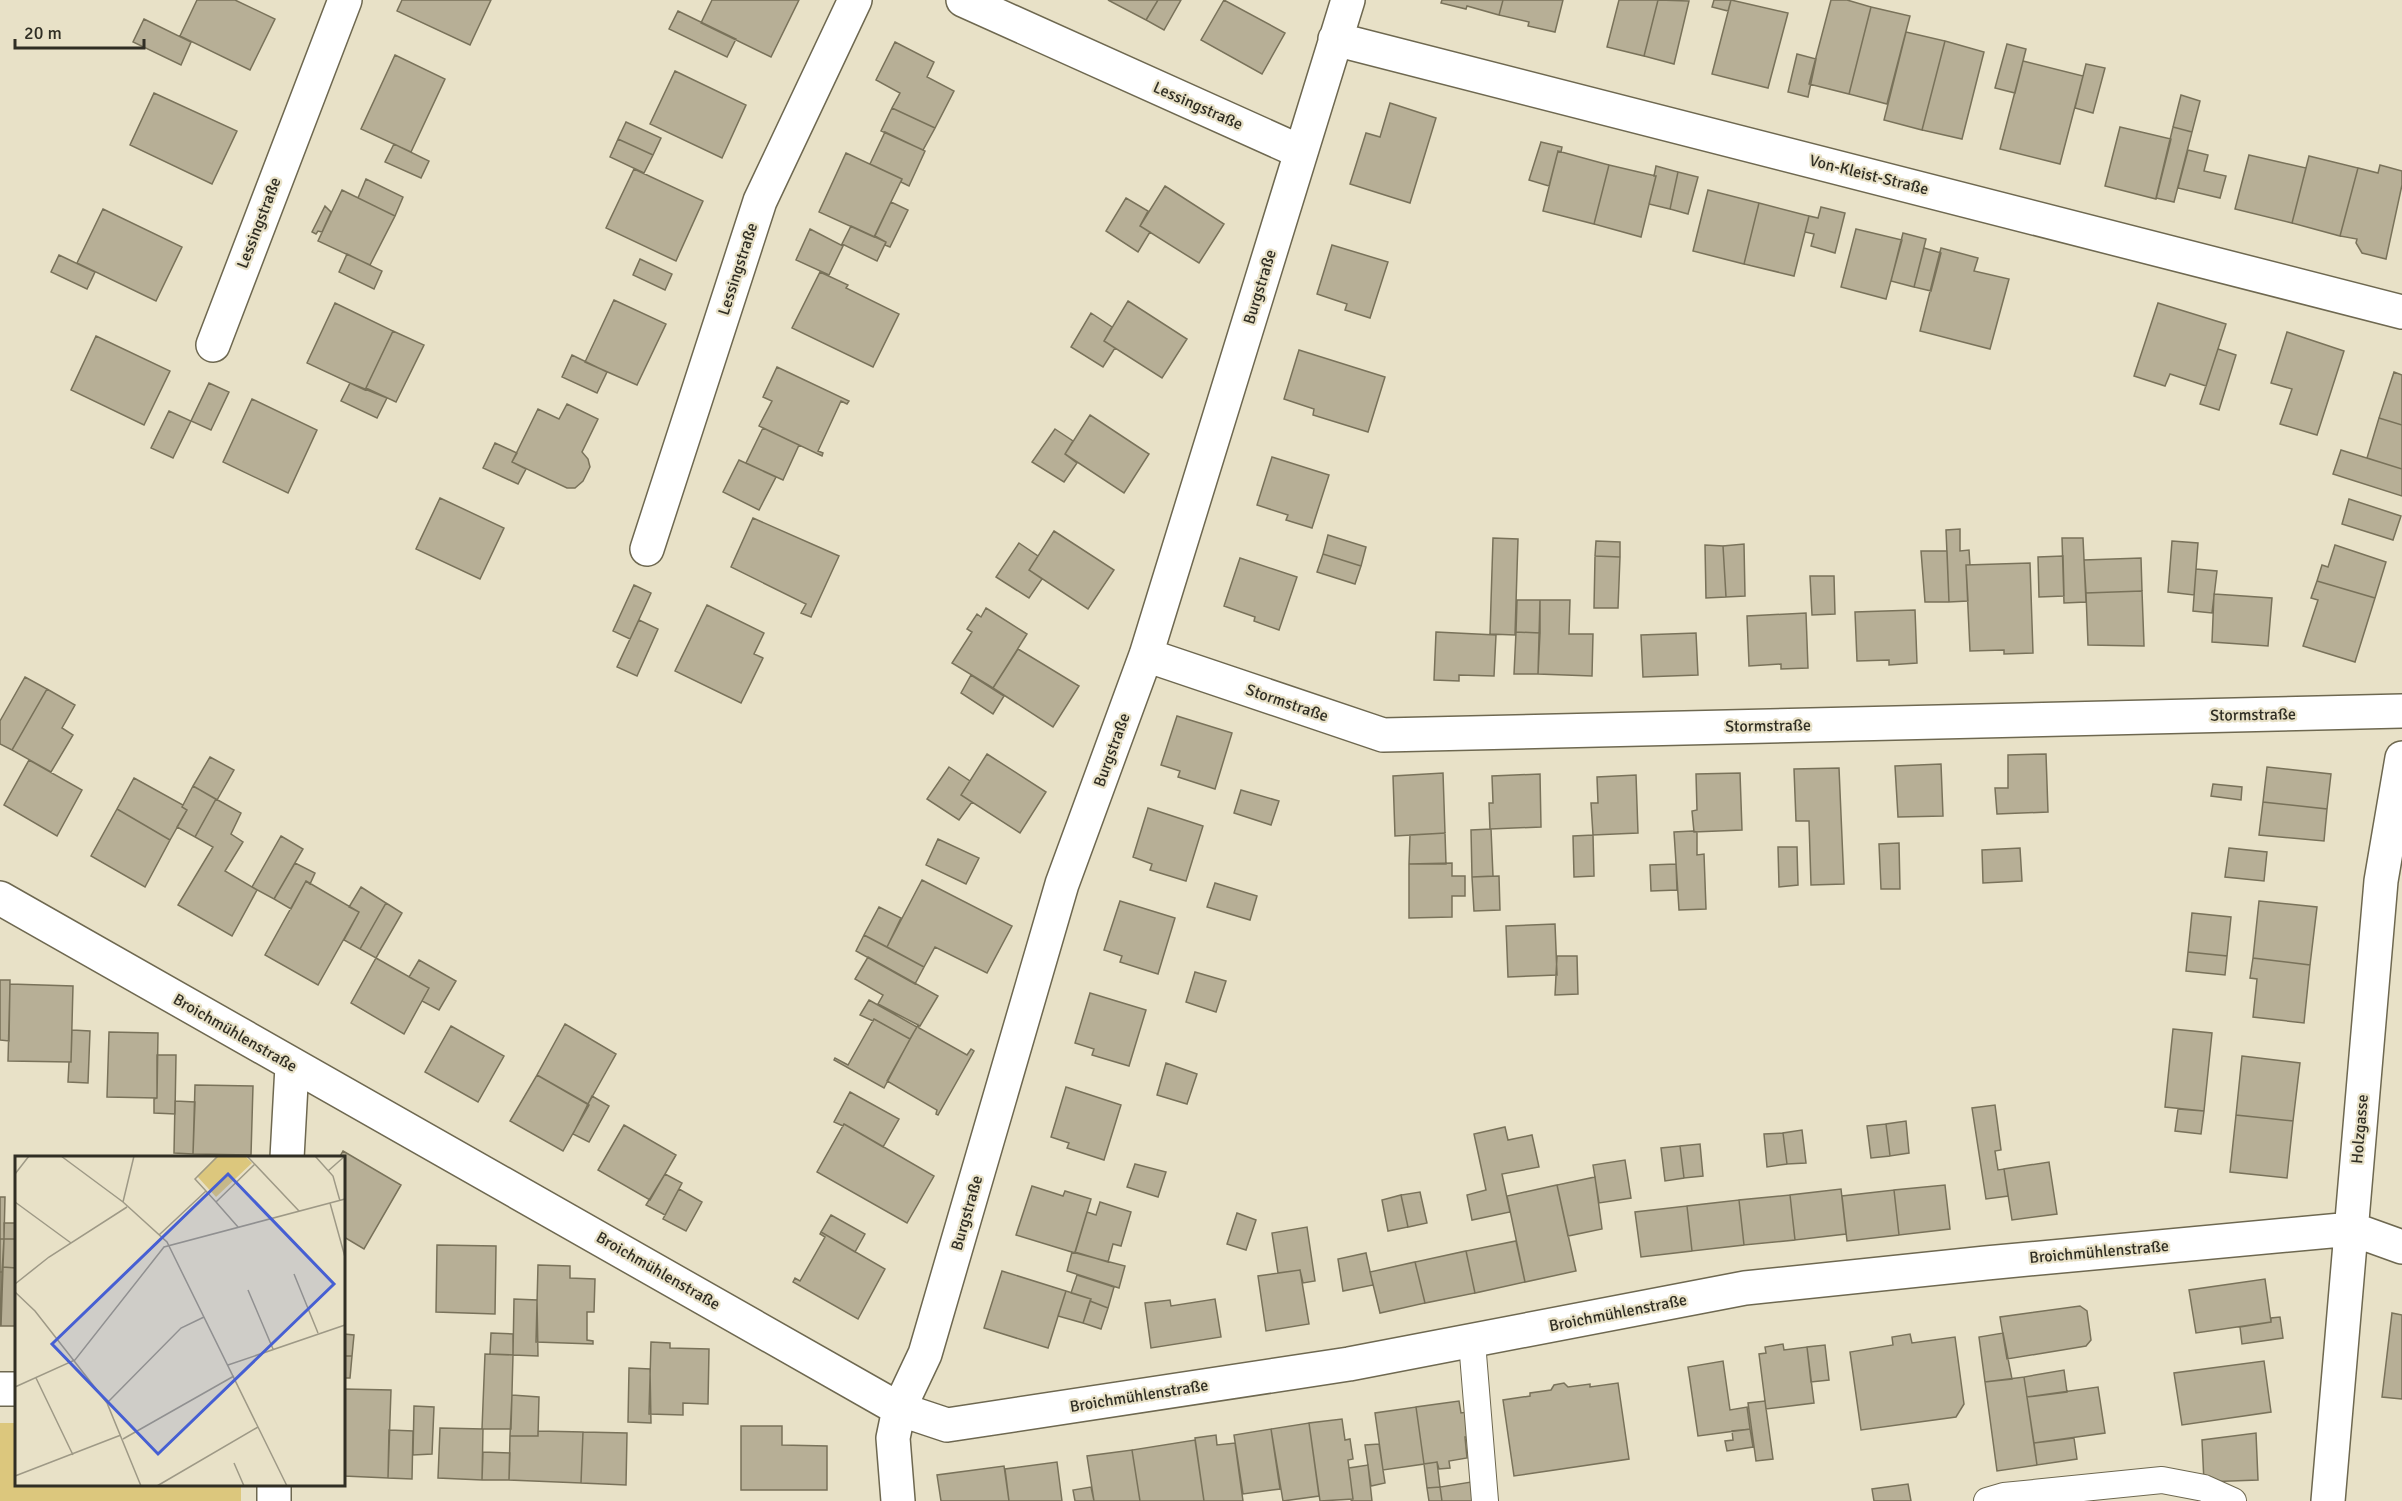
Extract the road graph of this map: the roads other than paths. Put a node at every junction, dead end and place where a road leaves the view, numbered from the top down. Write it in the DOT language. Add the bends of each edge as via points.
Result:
graph roads {
  1 [pos="345,0"];
  2 [pos="855,0"];
  3 [pos="963,0"];
  4 [pos="1348,0"];
  5 [pos="1335,39"];
  6 [pos="1301,153"];
  7 [pos="2402,312"];
  8 [pos="213,345"];
  9 [pos="647,549"];
  10 [pos="1146,655"];
  11 [pos="2402,711"];
  12 [pos="2402,758"];
  13 [pos="0,898"];
  14 [pos="292,1066"];
  15 [pos="287,1156"];
  16 [pos="2352,1229"];
  17 [pos="2402,1246"];
  18 [pos="1472,1342"];
  19 [pos="899,1409"];
  20 [pos="898,1501"];
  21 [pos="1485,1501"];
  22 [pos="1987,1501"];
  23 [pos="2233,1501"];
  24 [pos="2328,1501"];
  1 -- 8 [label="street, Lessingstraße"];
  2 -- 9 [label="street, Lessingstraße" via="760,201"];
  3 -- 6 [label="street, Lessingstraße"];
  4 -- 5 [label="street, Burgstraße"];
  5 -- 6 [label="street, Burgstraße"];
  5 -- 7 [label="street, Von-Kleist-Straße"];
  6 -- 10 [label="street, Burgstraße"];
  10 -- 11 [label="street, Stormstraße" via="1383,735"];
  10 -- 19 [label="street, Burgstraße" via="1062,884 926,1354"];
  12 -- 16 [label="street, Holzgasse" via="2381,881"];
  13 -- 14 [label="street, Broichmühlenstraße"];
  14 -- 15 [label="street"];
  14 -- 19 [label="street, Broichmühlenstraße"];
  16 -- 17 [label="street, Broichmühlenstraße"];
  16 -- 18 [label="street, Broichmühlenstraße" via="1745,1288"];
  16 -- 24 [label="street, Holzgasse"];
  18 -- 19 [label="street, Broichmühlenstraße" via="947,1425"];
  18 -- 21 [label="lane"];
  19 -- 20 [label="street, Burgstraße" via="893,1438"];
  22 -- 23 [label="lane" via="2162,1480 2204,1488"];
}
